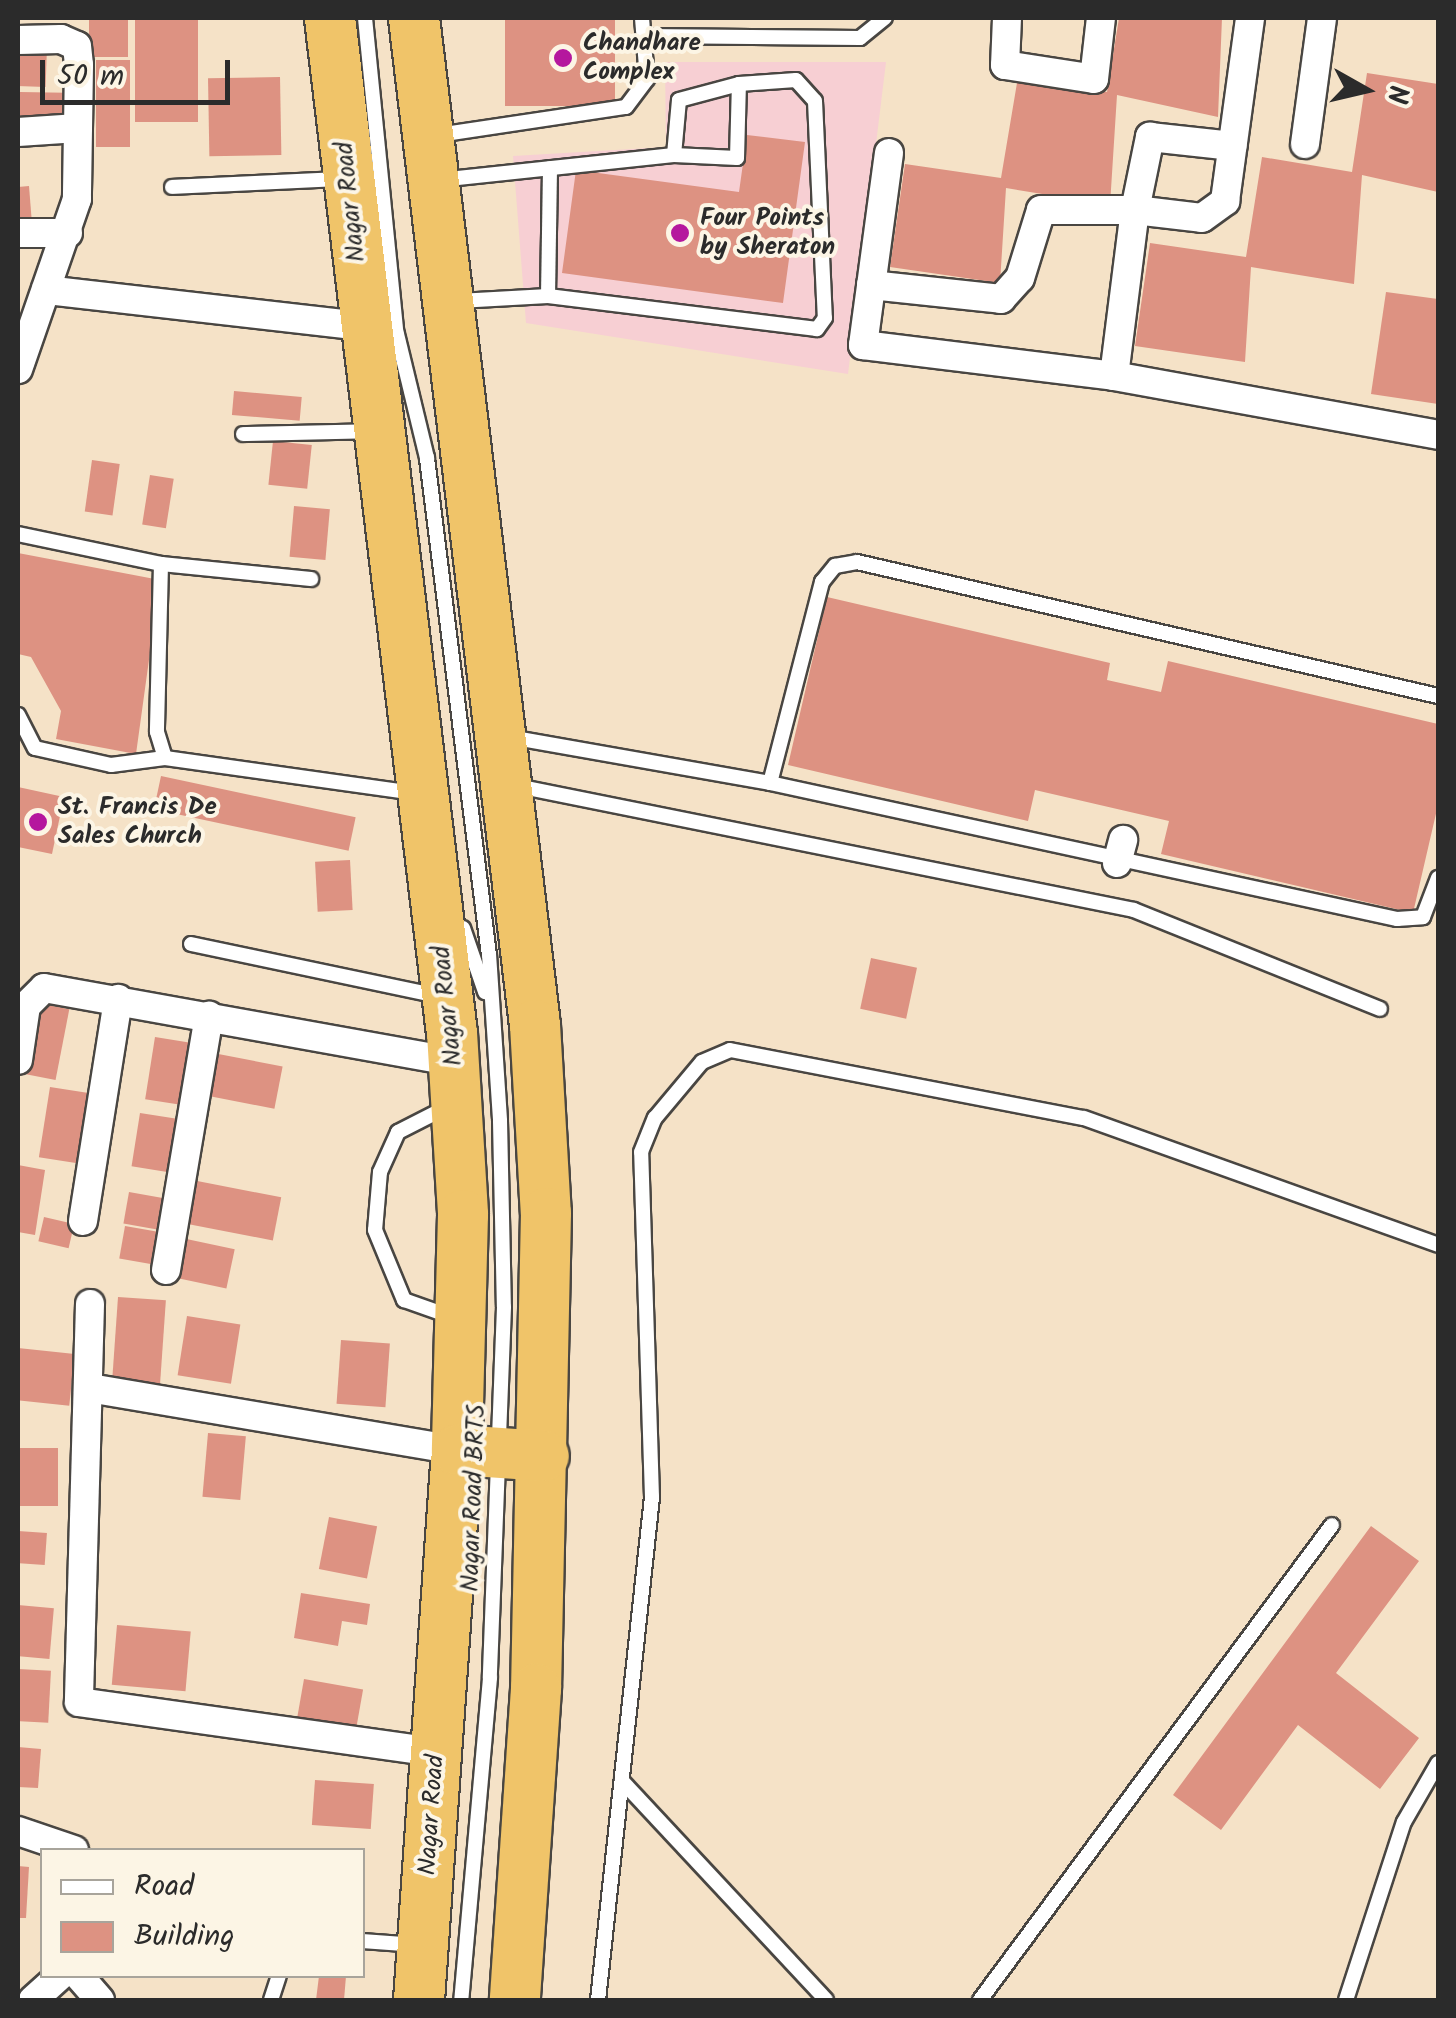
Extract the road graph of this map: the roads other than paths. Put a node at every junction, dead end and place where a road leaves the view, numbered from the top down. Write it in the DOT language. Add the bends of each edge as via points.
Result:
graph roads {
  1 [pos="330,18"];
  2 [pos="365,18"];
  3 [pos="414,18"];
  4 [pos="642,18"];
  5 [pos="884,18"];
  6 [pos="1007,18"];
  7 [pos="1101,18"];
  8 [pos="1250,18"];
  9 [pos="1322,18"];
  10 [pos="644,36"];
  11 [pos="18,40"];
  12 [pos="738,84"];
  13 [pos="78,128"];
  14 [pos="18,132"];
  15 [pos="1305,144"];
  16 [pos="1233,146"];
  17 [pos="890,153"];
  18 [pos="674,155"];
  19 [pos="430,158"];
  20 [pos="550,168"];
  21 [pos="349,178"];
  22 [pos="172,187"];
  23 [pos="1135,210"];
  24 [pos="18,233"];
  25 [pos="68,233"];
  26 [pos="871,284"];
  27 [pos="46,290"];
  28 [pos="548,296"];
  29 [pos="447,302"];
  30 [pos="380,330"];
  31 [pos="18,369"];
  32 [pos="1114,376"];
  33 [pos="243,434"];
  34 [pos="1438,435"];
  35 [pos="394,451"];
  36 [pos="18,534"];
  37 [pos="161,564"];
  38 [pos="311,578"];
  39 [pos="1438,696"];
  40 [pos="18,716"];
  41 [pos="501,736"];
  42 [pos="165,758"];
  43 [pos="770,783"];
  44 [pos="506,784"];
  45 [pos="424,794"];
  46 [pos="1438,878"];
  47 [pos="191,944"];
  48 [pos="468,998"];
  49 [pos="118,1000"];
  50 [pos="1380,1009"];
  51 [pos="209,1016"];
  52 [pos="18,1060"];
  53 [pos="455,1082"];
  54 [pos="83,1221"];
  55 [pos="1438,1245"];
  56 [pos="166,1270"];
  57 [pos="90,1304"];
  58 [pos="460,1320"];
  59 [pos="89,1388"];
  60 [pos="500,1453"];
  61 [pos="1332,1525"];
  62 [pos="436,1752"];
  63 [pos="1438,1764"];
  64 [pos="622,1781"];
  65 [pos="18,1832"];
  66 [pos="68,1848"];
  67 [pos="365,1941"];
  68 [pos="423,1945"];
  69 [pos="58,1978"];
  70 [pos="81,1978"];
  71 [pos="33,2000"];
  72 [pos="100,2000"];
  73 [pos="419,2000"];
  74 [pos="461,2000"];
  75 [pos="515,2000"];
  76 [pos="598,2000"];
  77 [pos="826,2000"];
  78 [pos="980,2000"];
  79 [pos="1346,2000"];
  1 -- 21 [label="highway, Nagar Road"];
  2 -- 30 [label="lane"];
  3 -- 19 [label="highway, Nagar Road"];
  4 -- 10 [label="lane"];
  5 -- 10 [label="lane" via="860,38"];
  6 -- 7 [label="street" via="1005,65 1094,79"];
  8 -- 16 [label="street"];
  9 -- 15 [label="street"];
  10 -- 19 [label="lane" via="648,79 626,107"];
  11 -- 13 [label="street" via="77,46"];
  12 -- 18 [label="lane" via="679,100"];
  12 -- 18 [label="lane" via="736,158"];
  12 -- 28 [label="lane" via="796,80 815,101 825,318 816,329"];
  13 -- 14 [label="street"];
  13 -- 25 [label="street"];
  16 -- 23 [label="street" via="1216,214"];
  16 -- 23 [label="street" via="1150,137"];
  17 -- 26 [label="street"];
  18 -- 20 [label="lane"];
  19 -- 20 [label="lane"];
  19 -- 29 [label="highway, Nagar Road"];
  20 -- 28 [label="lane"];
  21 -- 22 [label="lane"];
  21 -- 30 [label="highway, Nagar Road"];
  23 -- 26 [label="street" via="1041,210 1020,278 1001,299"];
  23 -- 32 [label="street"];
  24 -- 25 [label="street"];
  25 -- 27 [label="street"];
  26 -- 32 [label="street" via="862,345"];
  27 -- 30 [label="street"];
  27 -- 31 [label="street"];
  28 -- 29 [label="lane"];
  29 -- 41 [label="highway, Nagar Road"];
  30 -- 35 [label="highway, Nagar Road"];
  30 -- 48 [label="lane" via="427,458"];
  32 -- 34 [label="street"];
  33 -- 35 [label="lane"];
  35 -- 45 [label="highway, Nagar Road"];
  35 -- 48 [label="lane"];
  36 -- 37 [label="lane"];
  37 -- 38 [label="lane"];
  37 -- 42 [label="lane" via="157,732"];
  39 -- 43 [label="lane" via="858,562 835,566 822,582"];
  40 -- 42 [label="lane" via="36,748 111,765"];
  41 -- 43 [label="lane"];
  41 -- 44 [label="highway, Nagar Road"];
  42 -- 45 [label="lane"];
  43 -- 46 [label="lane" via="1120,852 1397,919 1423,917"];
  44 -- 50 [label="lane" via="1134,910"];
  44 -- 60 [label="highway, Nagar Road" via="544,1176"];
  45 -- 48 [label="highway, Nagar Road"];
  47 -- 48 [label="lane"];
  48 -- 53 [label="highway, Nagar Road"];
  48 -- 60 [label="lane, Nagar Road BRTS" via="500,1121"];
  49 -- 51 [label="street"];
  49 -- 52 [label="street" via="33,992"];
  49 -- 54 [label="street"];
  51 -- 53 [label="street"];
  51 -- 56 [label="street"];
  53 -- 58 [label="highway, Nagar Road"];
  53 -- 58 [label="lane" via="398,1132 380,1172 375,1230 404,1300"];
  55 -- 64 [label="lane" via="1084,1118 713,1052 656,1118 641,1152 652,1497"];
  57 -- 59 [label="street"];
  58 -- 60 [label="highway, Nagar Road"];
  59 -- 60 [label="street"];
  59 -- 62 [label="street" via="78,1702"];
  60 -- 62 [label="highway, Nagar Road"];
  60 -- 74 [label="lane, Nagar Road BRTS"];
  60 -- 75 [label="highway, Nagar Road"];
  61 -- 78 [label="lane"];
  62 -- 68 [label="highway, Nagar Road"];
  63 -- 79 [label="lane" via="1404,1822"];
  64 -- 76 [label="lane"];
  64 -- 77 [label="lane"];
  65 -- 66 [label="street"];
  67 -- 68 [label="lane"];
  68 -- 73 [label="highway, Nagar Road"];
  69 -- 71 [label="street"];
  70 -- 72 [label="street"];
}
